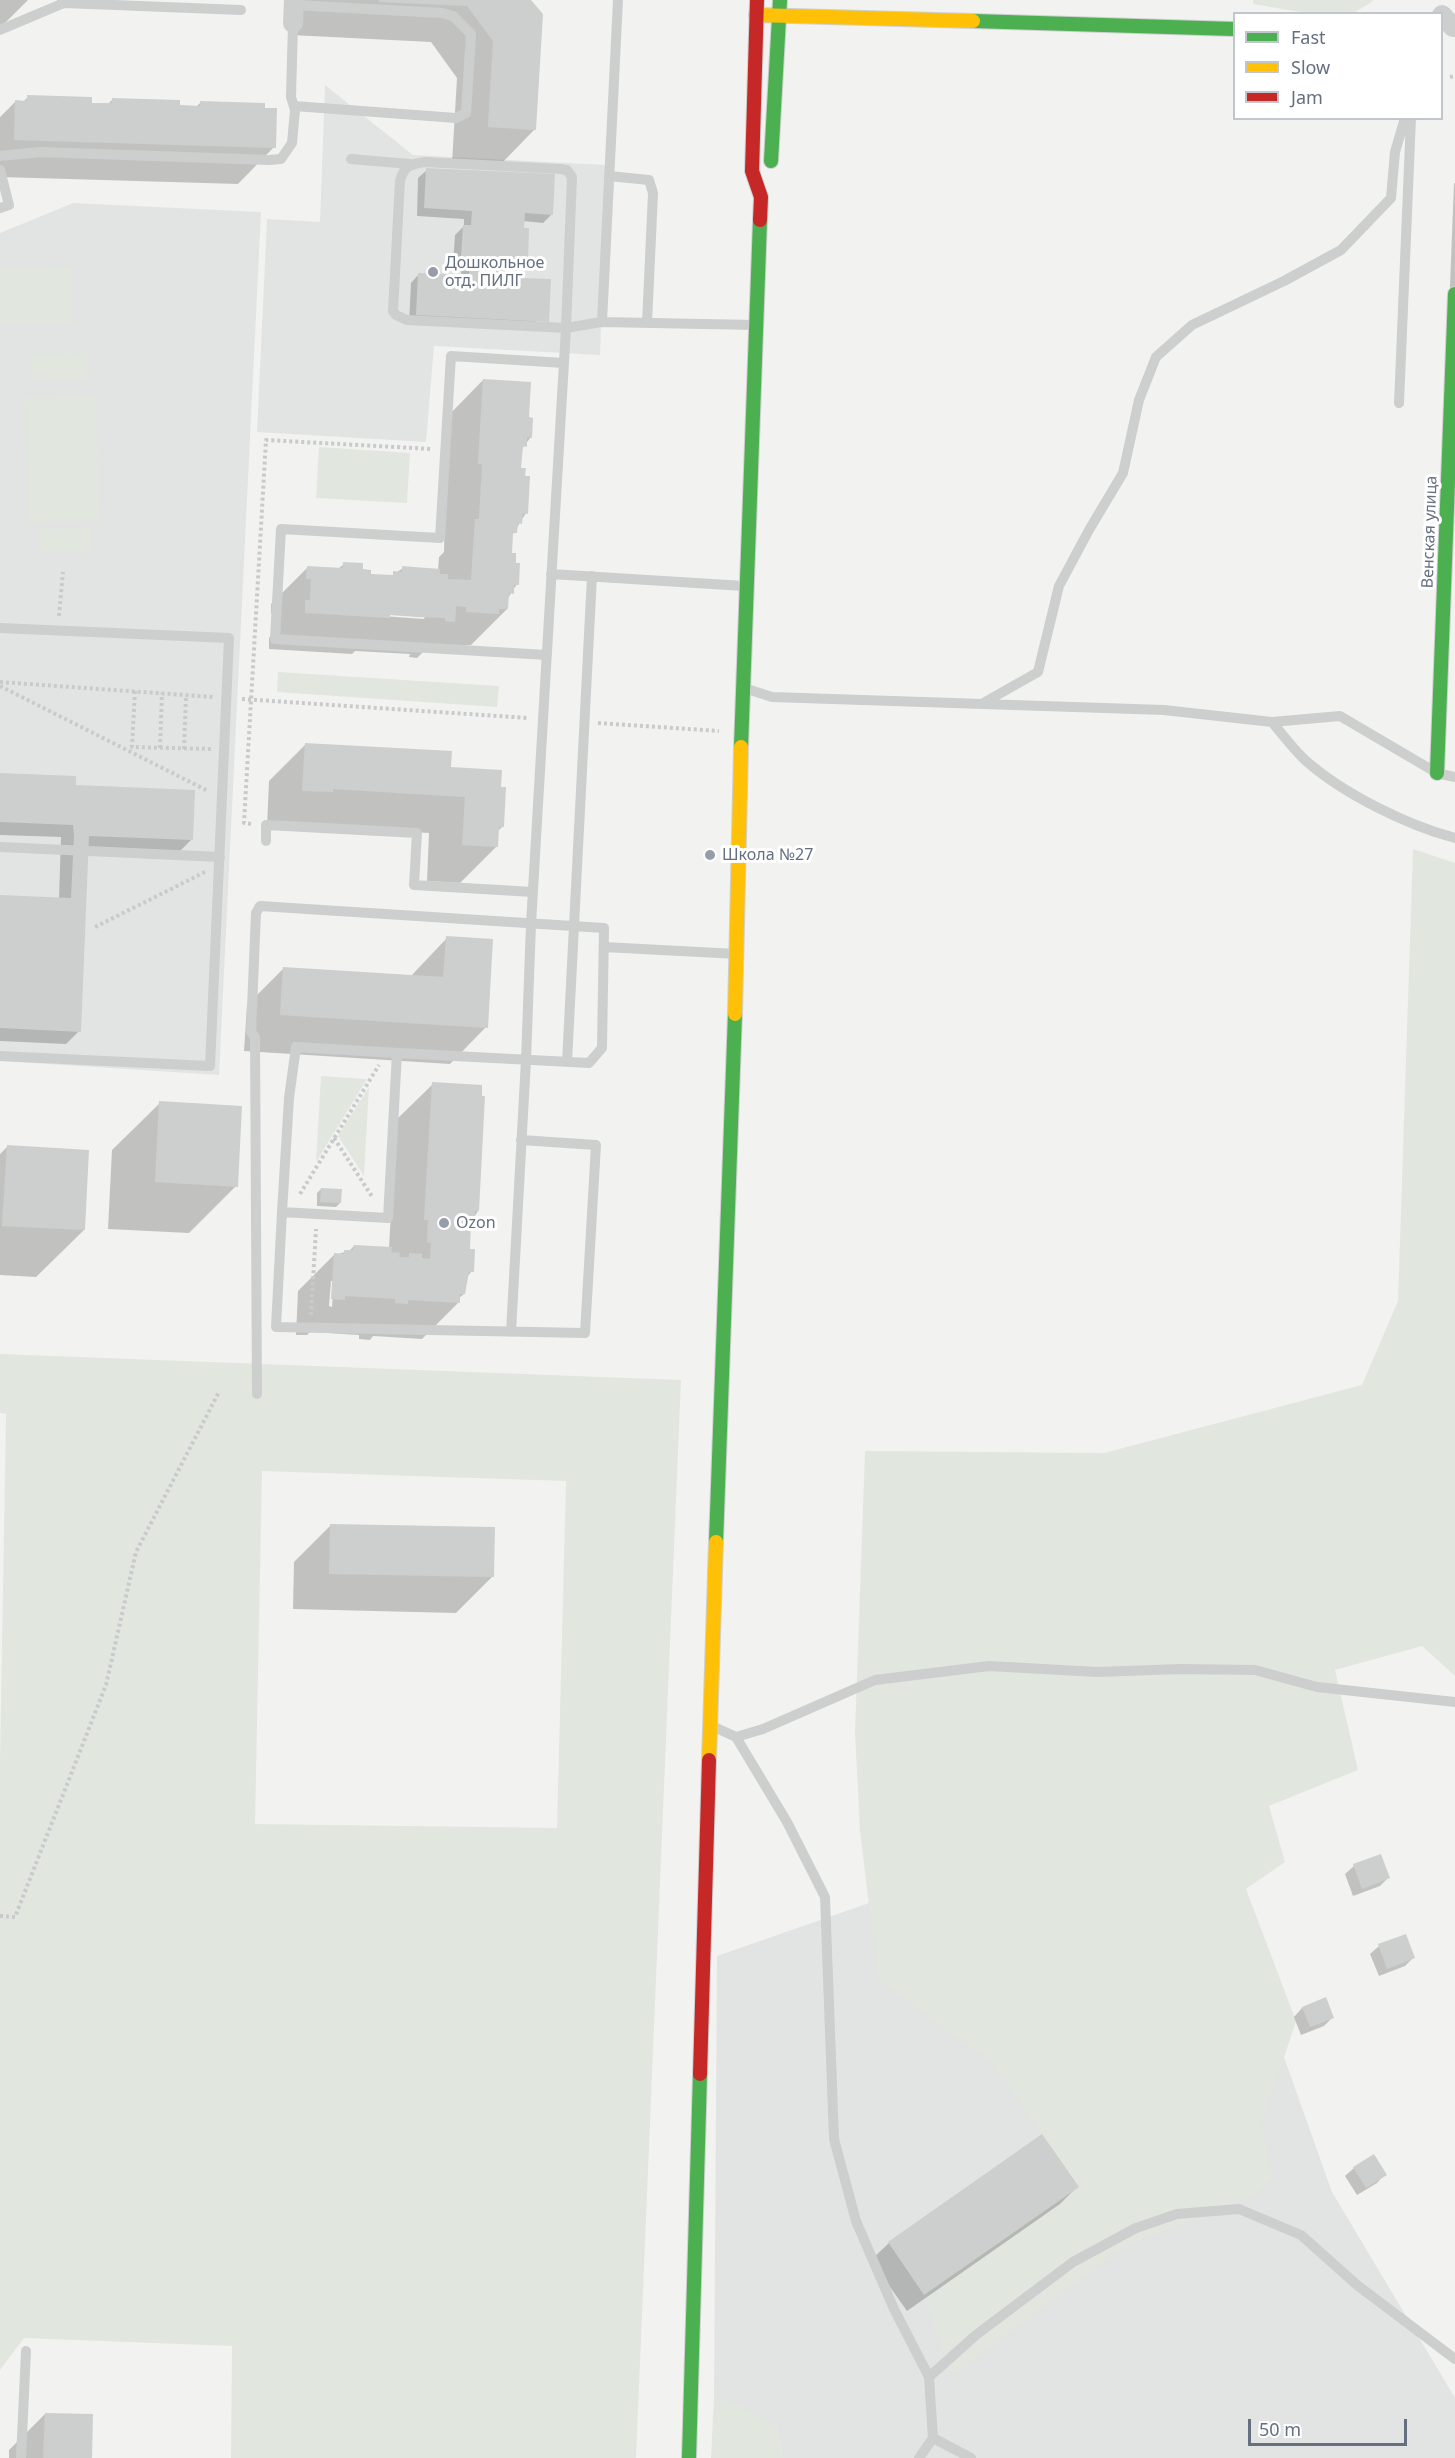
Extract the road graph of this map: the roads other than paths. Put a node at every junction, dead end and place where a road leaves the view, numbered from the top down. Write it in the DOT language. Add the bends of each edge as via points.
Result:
graph roads {
  1 [pos="618,0"];
  2 [pos="757,0"];
  3 [pos="780,0"];
  4 [pos="63,2"];
  5 [pos="241,10"];
  6 [pos="294,10"];
  7 [pos="756,15"];
  8 [pos="780,16"];
  9 [pos="1233,29"];
  10 [pos="0,30"];
  11 [pos="294,106"];
  12 [pos="1404,120"];
  13 [pos="1411,120"];
  14 [pos="0,156"];
  15 [pos="351,159"];
  16 [pos="410,164"];
  17 [pos="0,170"];
  18 [pos="609,176"];
  19 [pos="760,196"];
  20 [pos="0,208"];
  21 [pos="1455,294"];
  22 [pos="602,322"];
  23 [pos="647,323"];
  24 [pos="755,325"];
  25 [pos="566,328"];
  26 [pos="564,363"];
  27 [pos="1453,393"];
  28 [pos="1400,403"];
  29 [pos="551,574"];
  30 [pos="592,576"];
  31 [pos="747,586"];
  32 [pos="0,628"];
  33 [pos="547,655"];
  34 [pos="743,688"];
  35 [pos="985,702"];
  36 [pos="1272,722"];
  37 [pos="1437,772"];
  38 [pos="1455,777"];
  39 [pos="1455,838"];
  40 [pos="266,841"];
  41 [pos="0,847"];
  42 [pos="219,861"];
  43 [pos="533,892"];
  44 [pos="531,924"];
  45 [pos="575,926"];
  46 [pos="604,947"];
  47 [pos="737,954"];
  48 [pos="392,1053"];
  49 [pos="0,1056"];
  50 [pos="526,1060"];
  51 [pos="567,1062"];
  52 [pos="521,1140"];
  53 [pos="285,1213"];
  54 [pos="510,1332"];
  55 [pos="257,1394"];
  56 [pos="1455,1702"];
  57 [pos="710,1725"];
  58 [pos="736,1737"];
  59 [pos="26,2351"];
  60 [pos="1455,2359"];
  61 [pos="929,2377"];
  62 [pos="933,2439"];
  63 [pos="21,2458"];
  64 [pos="689,2458"];
  65 [pos="919,2458"];
  66 [pos="971,2458"];
  1 -- 18 [label="lane"];
  2 -- 7 [label="street"];
  3 -- 8 [label="street"];
  4 -- 5 [label="lane"];
  4 -- 10 [label="lane"];
  6 -- 11 [label="lane"];
  6 -- 11 [label="lane" via="442,13 453,16 471,34 466,113 462,116"];
  7 -- 8 [label="street"];
  7 -- 19 [label="street" via="752,171"];
  8 -- 9 [label="street"];
  8 -- 19 [label="street" via="770,177"];
  11 -- 14 [label="lane" via="292,143 281,159 40,152"];
  12 -- 35 [label="lane" via="1395,152 1391,198 1341,250 1192,325 1156,357 1139,400 1123,472 1059,586 1038,672"];
  13 -- 28 [label="lane"];
  15 -- 16 [label="lane"];
  16 -- 25 [label="lane" via="567,170 572,183"];
  16 -- 25 [label="lane" via="400,181 393,311 396,315 407,320"];
  17 -- 20 [label="lane" via="9,205"];
  18 -- 22 [label="lane"];
  18 -- 23 [label="lane" via="649,180 653,193"];
  19 -- 24 [label="street"];
  21 -- 27 [label="street, Венская улица"];
  22 -- 23 [label="lane"];
  22 -- 25 [label="lane"];
  23 -- 24 [label="lane"];
  24 -- 31 [label="street"];
  25 -- 26 [label="lane"];
  26 -- 29 [label="lane"];
  26 -- 33 [label="lane" via="451,356 440,538 281,529 275,639"];
  27 -- 37 [label="street, Венская улица" via="1443,711"];
  29 -- 30 [label="lane"];
  29 -- 33 [label="lane"];
  30 -- 31 [label="lane"];
  30 -- 45 [label="lane"];
  31 -- 34 [label="street"];
  32 -- 42 [label="lane" via="229,638"];
  33 -- 43 [label="lane"];
  34 -- 35 [label="lane" via="772,697"];
  34 -- 47 [label="street"];
  35 -- 36 [label="lane" via="1164,710"];
  36 -- 37 [label="lane" via="1340,716"];
  36 -- 39 [label="lane" via="1305,759 1347,792"];
  37 -- 38 [label="lane"];
  40 -- 43 [label="lane" via="266,825 417,833 414,885"];
  41 -- 42 [label="lane"];
  42 -- 49 [label="lane" via="210,1065"];
  43 -- 44 [label="lane"];
  44 -- 45 [label="lane"];
  44 -- 50 [label="lane"];
  44 -- 55 [label="lane" via="260,906 256,913 251,1032 255,1037"];
  45 -- 46 [label="lane" via="604,928"];
  45 -- 51 [label="lane"];
  46 -- 47 [label="lane"];
  46 -- 51 [label="lane" via="602,1048 590,1063"];
  47 -- 57 [label="street"];
  48 -- 50 [label="lane"];
  48 -- 53 [label="lane" via="296,1047 289,1098"];
  48 -- 53 [label="lane" via="387,1218"];
  50 -- 51 [label="lane"];
  50 -- 52 [label="lane"];
  52 -- 54 [label="lane"];
  52 -- 54 [label="lane" via="596,1144 585,1333"];
  53 -- 54 [label="lane" via="276,1327"];
  56 -- 58 [label="lane" via="1317,1687 1255,1670 1097,1672 989,1666 875,1680"];
  57 -- 58 [label="lane"];
  57 -- 64 [label="street"];
  58 -- 61 [label="lane" via="787,1822 825,1897 834,2139 856,2221"];
  59 -- 63 [label="lane"];
  60 -- 61 [label="lane" via="1357,2285 1301,2235 1239,2209 1177,2214 1136,2228 1083,2256 976,2335"];
  61 -- 62 [label="lane"];
  62 -- 65 [label="lane"];
  62 -- 66 [label="lane"];
}
